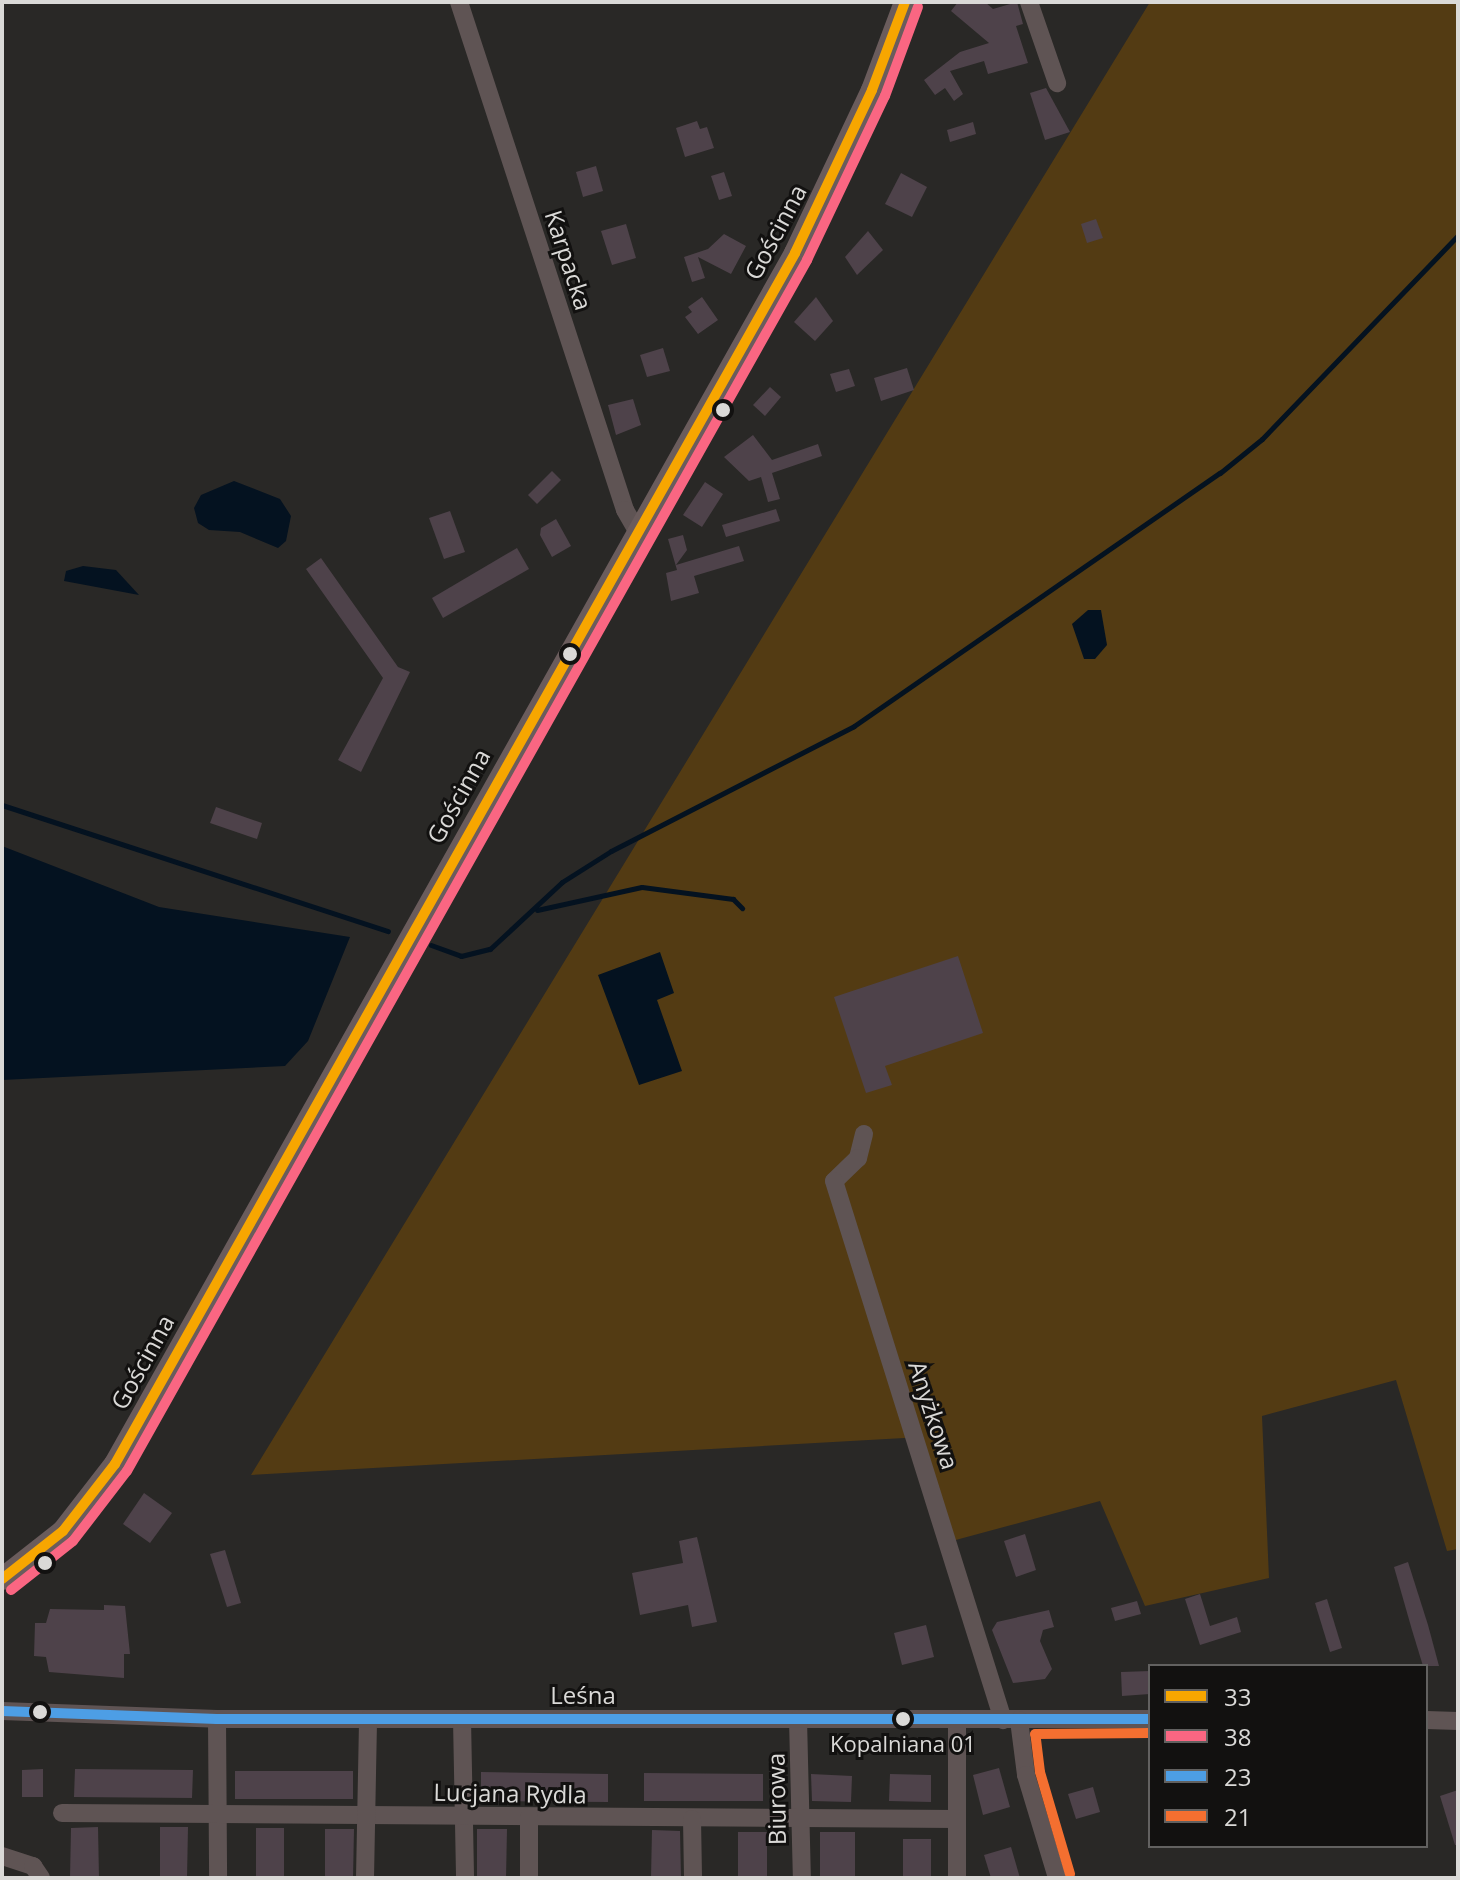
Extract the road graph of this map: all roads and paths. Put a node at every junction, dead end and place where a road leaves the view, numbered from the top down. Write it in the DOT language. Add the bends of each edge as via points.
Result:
graph roads {
  1 [pos="459,2"];
  2 [pos="905,2"];
  3 [pos="1029,2"];
  4 [pos="1057,83"];
  5 [pos="637,531"];
  6 [pos="864,1134"];
  7 [pos="2,1579"];
  8 [pos="6,1712"];
  9 [pos="217,1719"];
  10 [pos="368,1719"];
  11 [pos="462,1719"];
  12 [pos="798,1719"];
  13 [pos="1148,1719"];
  14 [pos="957,1720"];
  15 [pos="1011,1720"];
  16 [pos="1428,1720"];
  17 [pos="1458,1721"];
  18 [pos="62,1813"];
  19 [pos="218,1813"];
  20 [pos="366,1815"];
  21 [pos="465,1816"];
  22 [pos="529,1817"];
  23 [pos="692,1819"];
  24 [pos="957,1819"];
  25 [pos="800,1820"];
  26 [pos="2,1856"];
  27 [pos="41,1878"];
  28 [pos="218,1878"];
  29 [pos="365,1878"];
  30 [pos="465,1878"];
  31 [pos="529,1878"];
  32 [pos="693,1878"];
  33 [pos="802,1878"];
  34 [pos="957,1878"];
  35 [pos="1057,1878"];
  1 -- 5 [label="street, Karpacka" via="625,510"];
  2 -- 5 [label="main road, Gościnna" via="829,187"];
  3 -- 4 [label="street"];
  5 -- 7 [label="main road, Gościnna" via="115,1464 63,1531"];
  6 -- 15 [label="street, Anyżkowa" via="858,1158 834,1181"];
  8 -- 9 [label="street, Leśna"];
  9 -- 10 [label="street, Leśna"];
  9 -- 19 [label="street"];
  10 -- 11 [label="street, Leśna"];
  10 -- 20 [label="street"];
  11 -- 12 [label="street, Leśna"];
  11 -- 21 [label="street"];
  12 -- 14 [label="street, Leśna"];
  12 -- 25 [label="street, Biurowa"];
  13 -- 15 [label="street, Leśna"];
  14 -- 15 [label="street, Leśna"];
  14 -- 24 [label="street"];
  15 -- 35 [label="street"];
  16 -- 17 [label="street"];
  18 -- 19 [label="street, Lucjana Rydla"];
  19 -- 20 [label="street, Lucjana Rydla"];
  19 -- 28 [label="street"];
  20 -- 21 [label="street, Lucjana Rydla"];
  20 -- 29 [label="street"];
  21 -- 22 [label="street, Lucjana Rydla"];
  21 -- 30 [label="street"];
  22 -- 23 [label="street, Lucjana Rydla"];
  22 -- 31 [label="street"];
  23 -- 25 [label="street, Lucjana Rydla"];
  23 -- 32 [label="street"];
  24 -- 25 [label="street, Lucjana Rydla"];
  24 -- 34 [label="street"];
  25 -- 33 [label="street, Biurowa"];
  26 -- 27 [label="street" via="33,1866"];
}
